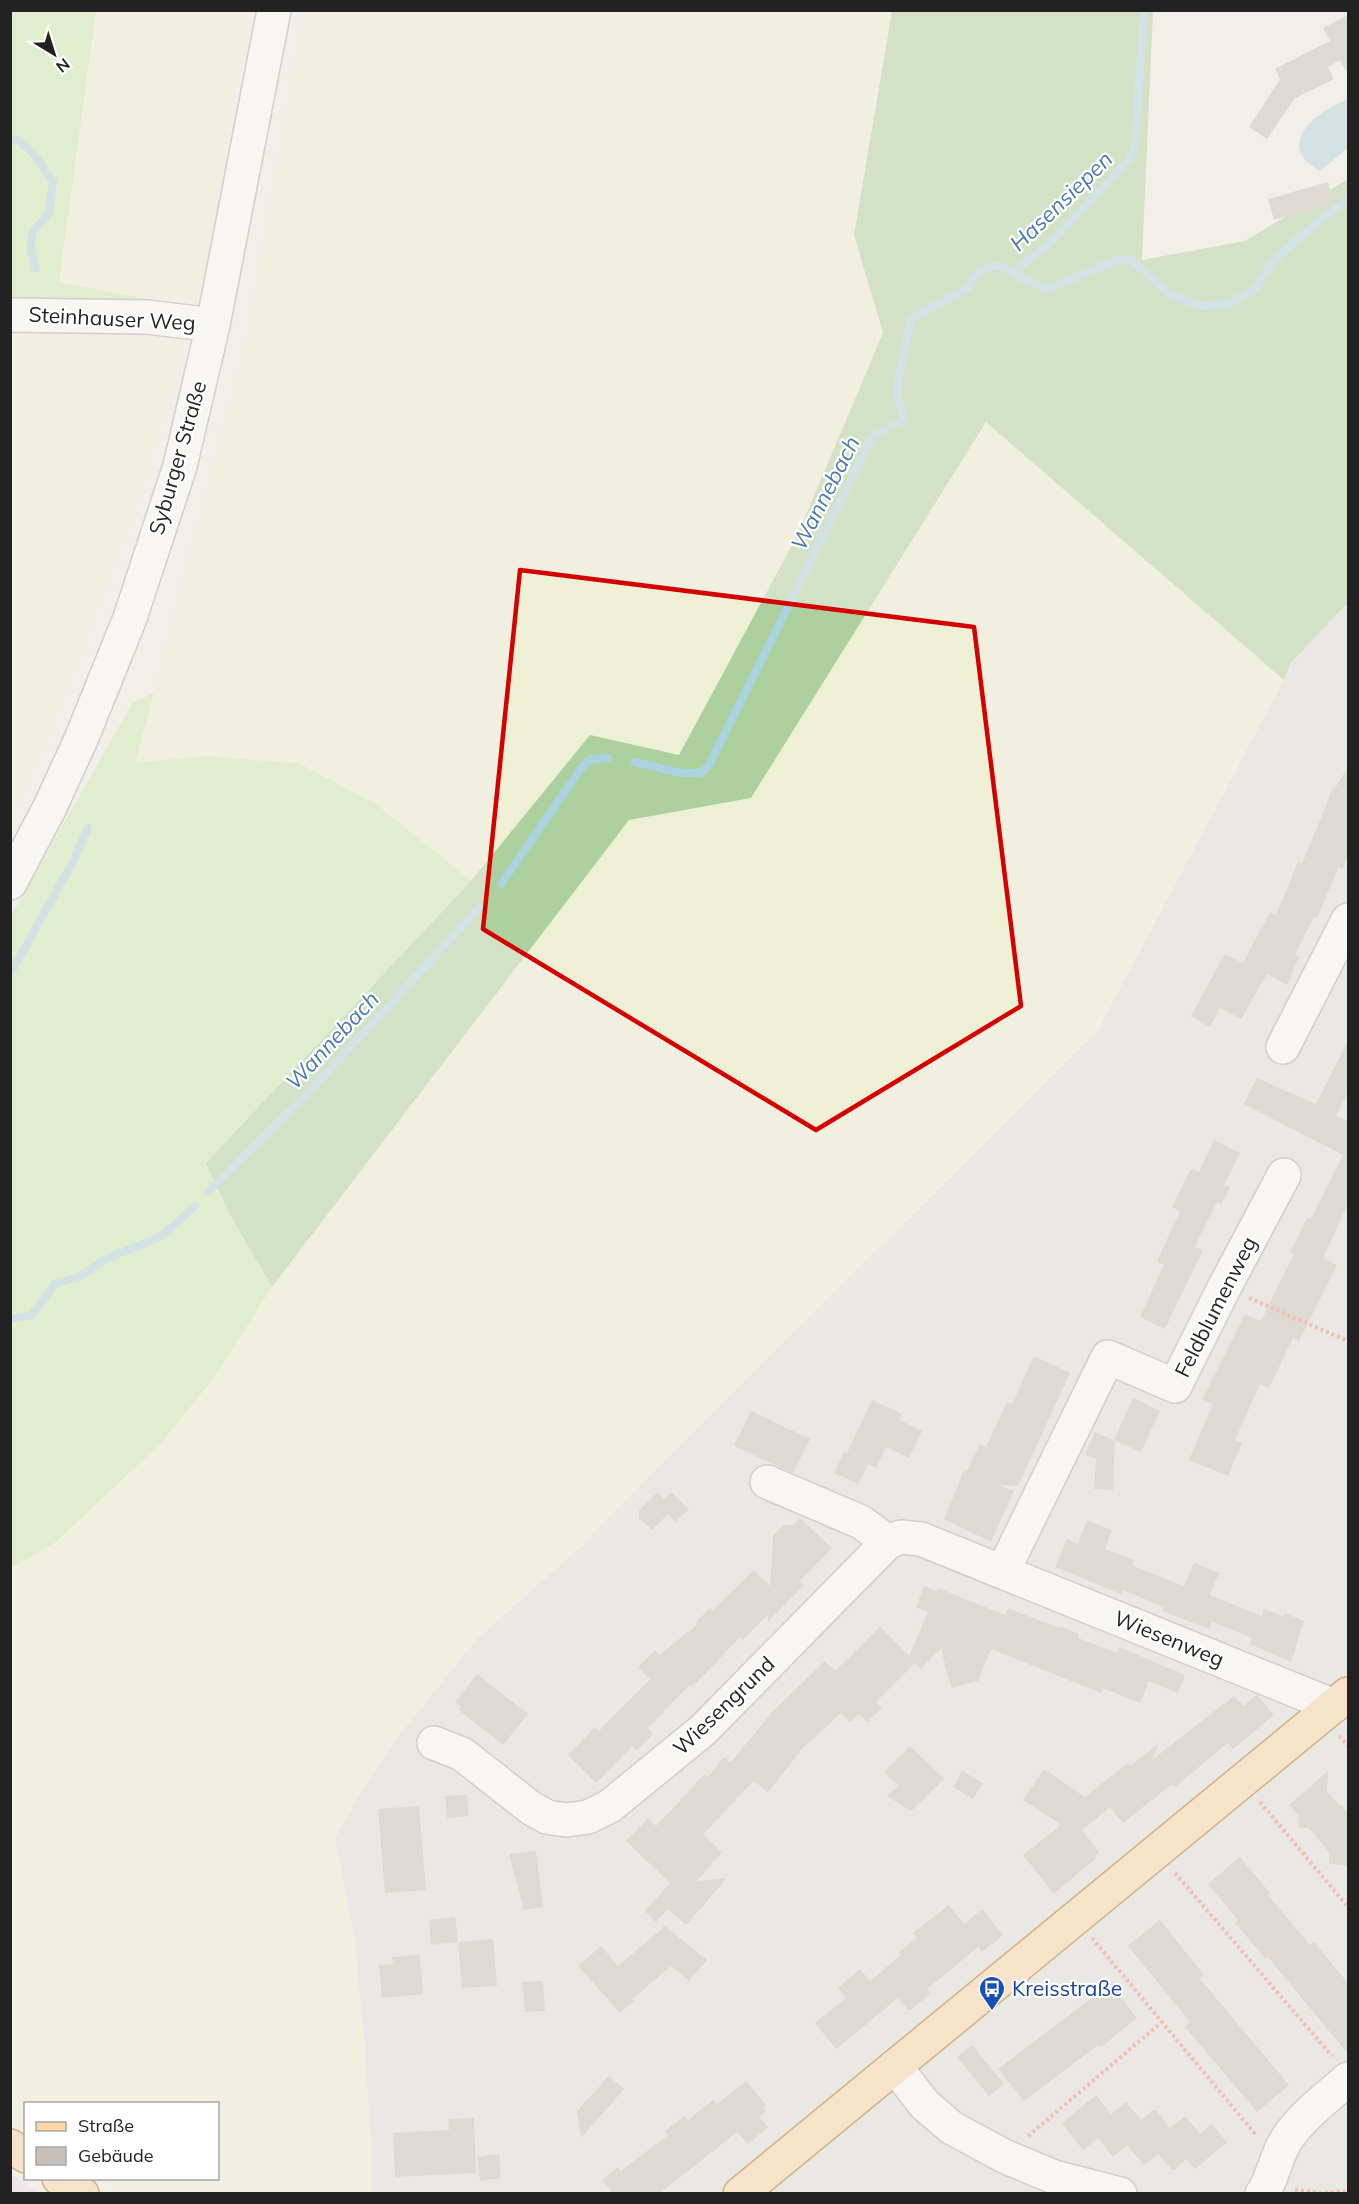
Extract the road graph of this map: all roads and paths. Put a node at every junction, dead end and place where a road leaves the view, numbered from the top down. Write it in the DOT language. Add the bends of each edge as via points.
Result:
graph roads {
  1 [pos="274,10"];
  2 [pos="10,315"];
  3 [pos="213,325"];
  4 [pos="10,883"];
  5 [pos="1348,920"];
  6 [pos="1283,1047"];
  7 [pos="1284,1175"];
  8 [pos="1224,1288"];
  9 [pos="1348,1341"];
  10 [pos="767,1482"];
  11 [pos="888,1542"];
  12 [pos="1003,1571"];
  13 [pos="1341,1700"];
  14 [pos="434,1743"];
  15 [pos="1242,1781"];
  16 [pos="1157,1851"];
  17 [pos="1348,1907"];
  18 [pos="1076,1918"];
  19 [pos="1162,2022"];
  20 [pos="895,2066"];
  21 [pos="1344,2075"];
  22 [pos="10,2146"];
  23 [pos="24,2155"];
  24 [pos="1004,2156"];
  25 [pos="1268,2179"];
  26 [pos="62,2180"];
  27 [pos="1348,2191"];
  28 [pos="82,2193"];
  29 [pos="740,2193"];
  30 [pos="1120,2193"];
  1 -- 3 [label="street, Syburger Straße"];
  2 -- 3 [label="street, Steinhauser Weg" via="147,317"];
  3 -- 4 [label="street, Syburger Straße" via="180,466 130,618 82,737"];
  5 -- 6 [label="street"];
  7 -- 8 [label="street, Feldblumenweg"];
  8 -- 9 [label="path"];
  8 -- 12 [label="street, Feldblumenweg" via="1175,1386 1108,1356"];
  10 -- 11 [label="street" via="861,1522"];
  11 -- 12 [label="street" via="901,1537 921,1539"];
  11 -- 14 [label="street, Wiesengrund" via="703,1730 610,1806 588,1817 547,1817 462,1754"];
  12 -- 13 [label="street, Wiesenweg"];
  13 -- 15 [label="main road"];
  15 -- 16 [label="main road"];
  15 -- 17 [label="path"];
  16 -- 18 [label="main road"];
  16 -- 21 [label="path"];
  18 -- 19 [label="path"];
  18 -- 20 [label="main road"];
  19 -- 24 [label="path"];
  19 -- 25 [label="path"];
  20 -- 24 [label="street" via="924,2104 952,2128"];
  20 -- 29 [label="main road"];
  21 -- 25 [label="street" via="1286,2140"];
  22 -- 23 [label="main road"];
  24 -- 30 [label="street" via="1054,2177"];
  25 -- 27 [label="path" via="1321,2193"];
  26 -- 28 [label="main road"];
}
